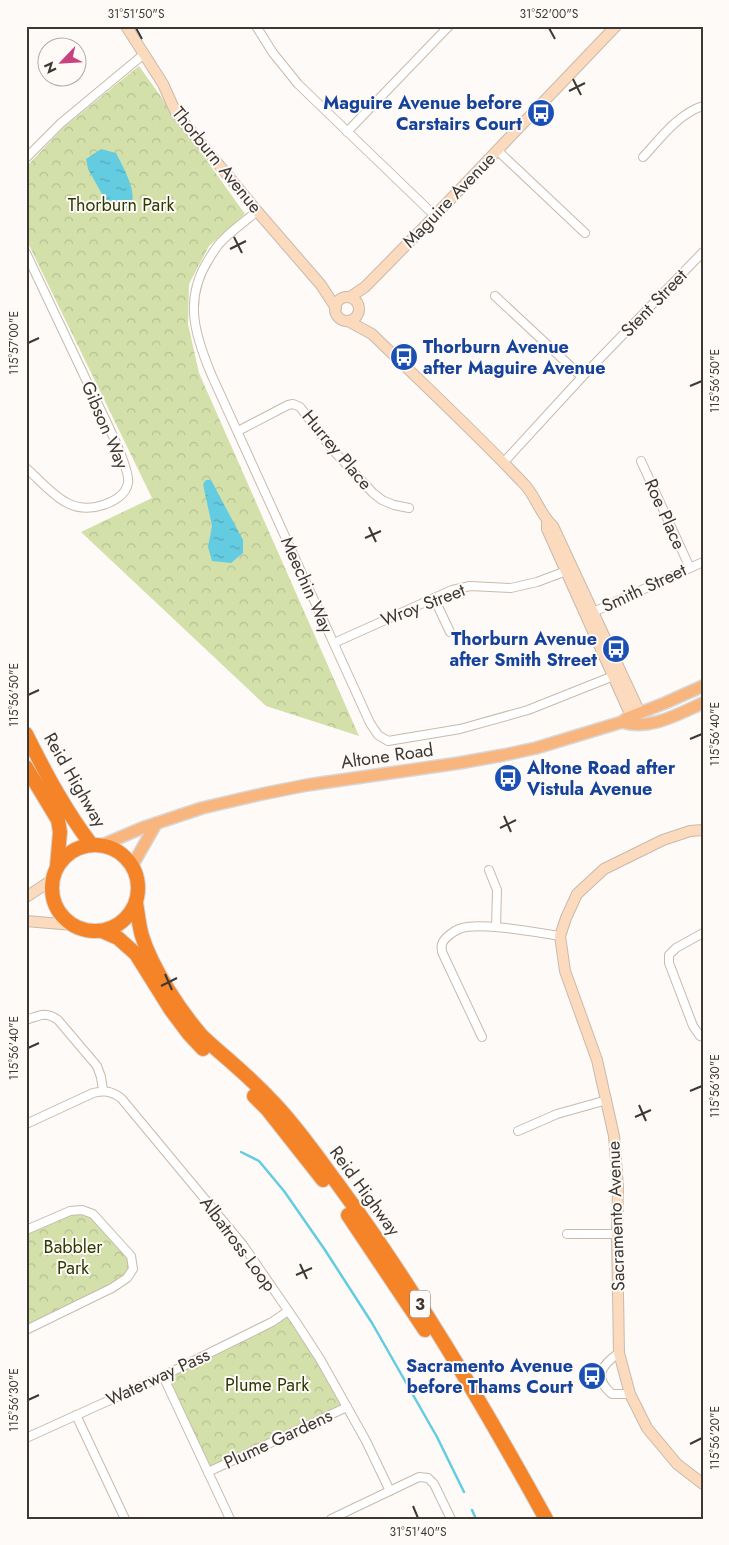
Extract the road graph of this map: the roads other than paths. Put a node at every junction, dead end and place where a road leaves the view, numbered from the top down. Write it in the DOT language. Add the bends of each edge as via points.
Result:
graph roads {
  1 [pos="126,26"];
  2 [pos="256,26"];
  3 [pos="449,26"];
  4 [pos="616,26"];
  5 [pos="144,54"];
  6 [pos="703,106"];
  7 [pos="347,132"];
  8 [pos="497,150"];
  9 [pos="643,157"];
  10 [pos="26,158"];
  11 [pos="257,211"];
  12 [pos="434,216"];
  13 [pos="585,234"];
  14 [pos="703,252"];
  15 [pos="26,253"];
  16 [pos="321,285"];
  17 [pos="495,296"];
  18 [pos="353,302"];
  19 [pos="336,308"];
  20 [pos="348,321"];
  21 [pos="372,334"];
  22 [pos="582,378"];
  23 [pos="238,431"];
  24 [pos="641,461"];
  25 [pos="503,463"];
  26 [pos="26,468"];
  27 [pos="409,508"];
  28 [pos="703,562"];
  29 [pos="690,568"];
  30 [pos="570,570"];
  31 [pos="434,598"];
  32 [pos="589,614"];
  33 [pos="450,632"];
  34 [pos="334,643"];
  35 [pos="617,675"];
  36 [pos="703,686"];
  37 [pos="703,703"];
  38 [pos="631,717"];
  39 [pos="26,734"];
  40 [pos="26,767"];
  41 [pos="156,824"];
  42 [pos="703,830"];
  43 [pos="97,844"];
  44 [pos="57,866"];
  45 [pos="132,866"];
  46 [pos="489,870"];
  47 [pos="52,880"];
  48 [pos="26,897"];
  49 [pos="136,903"];
  50 [pos="26,921"];
  51 [pos="73,925"];
  52 [pos="496,927"];
  53 [pos="102,931"];
  54 [pos="703,933"];
  55 [pos="560,936"];
  56 [pos="26,1020"];
  57 [pos="482,1037"];
  58 [pos="703,1037"];
  59 [pos="103,1090"];
  60 [pos="607,1100"];
  61 [pos="26,1124"];
  62 [pos="518,1132"];
  63 [pos="26,1230"];
  64 [pos="568,1234"];
  65 [pos="617,1234"];
  66 [pos="288,1311"];
  67 [pos="26,1330"];
  68 [pos="619,1353"];
  69 [pos="163,1376"];
  70 [pos="630,1394"];
  71 [pos="347,1407"];
  72 [pos="76,1415"];
  73 [pos="26,1438"];
  74 [pos="208,1472"];
  75 [pos="703,1484"];
  76 [pos="390,1491"];
  77 [pos="125,1519"];
  78 [pos="230,1519"];
  79 [pos="331,1519"];
  80 [pos="451,1519"];
  81 [pos="535,1519"];
  82 [pos="546,1519"];
  1 -- 5 [label="street, Thorburn Avenue"];
  2 -- 7 [label="street" via="298,84"];
  3 -- 7 [label="street"];
  4 -- 8 [label="street, Maguire Avenue"];
  5 -- 10 [label="street" via="61,123"];
  5 -- 11 [label="street, Thorburn Avenue" via="164,84 176,113"];
  6 -- 9 [label="street" via="686,114"];
  7 -- 12 [label="street"];
  8 -- 12 [label="street, Maguire Avenue"];
  8 -- 13 [label="street"];
  11 -- 16 [label="street, Thorburn Avenue"];
  11 -- 23 [label="street, Meechin Way" via="224,238 215,250 204,266 194,296 197,338"];
  12 -- 18 [label="street, Maguire Avenue"];
  14 -- 22 [label="street, Stent Street"];
  15 -- 26 [label="street, Gibson Way" via="124,462 128,483 116,499 84,509 62,500"];
  16 -- 18 [label="street, Thorburn Avenue"];
  16 -- 19 [label="street, Thorburn Avenue"];
  17 -- 22 [label="street"];
  18 -- 19 [label="street" via="340,299"];
  18 -- 20 [label="street" via="354,319"];
  18 -- 21 [label="street"];
  19 -- 20 [label="street" via="339,317"];
  20 -- 21 [label="street"];
  21 -- 25 [label="street"];
  22 -- 25 [label="street, Stent Street"];
  23 -- 27 [label="street, Hurrey Place" via="288,405 297,405 372,493 394,505"];
  23 -- 34 [label="street, Meechin Way"];
  24 -- 29 [label="street, Roe Place"];
  25 -- 30 [label="street" via="531,492 547,521 546,529"];
  28 -- 29 [label="street, Smith Street"];
  29 -- 32 [label="street, Smith Street"];
  30 -- 31 [label="street, Wroy Street" via="511,588 470,586"];
  30 -- 32 [label="street"];
  31 -- 33 [label="street"];
  31 -- 34 [label="street, Wroy Street"];
  32 -- 35 [label="street"];
  34 -- 35 [label="street, Meechin Way" via="370,723 378,735 388,741 460,730 528,710"];
  35 -- 38 [label="street"];
  36 -- 38 [label="main road, Altone Road"];
  37 -- 38 [label="main road, Altone Road" via="655,724 629,725"];
  38 -- 41 [label="main road, Altone Road" via="536,748 460,763 307,784 202,808"];
  39 -- 43 [label="highway, Reid Highway" via="70,816"];
  40 -- 44 [label="highway, Reid Highway" via="58,820"];
  41 -- 43 [label="main road, Altone Road"];
  41 -- 45 [label="main road"];
  42 -- 55 [label="street, Sacramento Avenue" via="663,840 604,869 577,894"];
  43 -- 44 [label="highway" via="80,846 61,859"];
  43 -- 45 [label="highway" via="123,854"];
  44 -- 47 [label="highway"];
  45 -- 49 [label="highway" via="138,880"];
  46 -- 52 [label="street" via="497,890"];
  47 -- 48 [label="street"];
  47 -- 51 [label="highway" via="52,895 57,909"];
  49 -- 53 [label="highway" via="123,921"];
  49 -- 82 [label="highway, Reid Highway / 3" via="146,945 182,1010 202,1035 280,1110 379,1242 433,1325"];
  50 -- 51 [label="street"];
  51 -- 53 [label="highway" via="87,931"];
  52 -- 55 [label="street"];
  52 -- 57 [label="street" via="460,929 442,943 442,952"];
  53 -- 81 [label="highway, Reid Highway / 3" via="118,938 136,954 170,1010 189,1034 267,1109 333,1194 425,1330"];
  54 -- 58 [label="street" via="669,954 669,963 693,1026"];
  55 -- 60 [label="street, Sacramento Avenue" via="565,971 597,1060"];
  56 -- 59 [label="street" via="42,1015 58,1020 97,1066"];
  59 -- 61 [label="street"];
  59 -- 66 [label="street, Albatross Loop" via="121,1098 243,1245"];
  60 -- 62 [label="street" via="558,1114"];
  60 -- 65 [label="street, Sacramento Avenue" via="618,1187"];
  63 -- 67 [label="street" via="70,1211 82,1210 92,1214 131,1256 133,1269 127,1278 112,1288"];
  64 -- 65 [label="street"];
  65 -- 68 [label="street, Sacramento Avenue"];
  66 -- 69 [label="street, Waterway Pass"];
  66 -- 71 [label="street, Albatross Loop"];
  68 -- 70 [label="street, Sacramento Avenue"];
  68 -- 70 [label="street" via="602,1368 601,1377 604,1387 612,1394"];
  69 -- 72 [label="street, Waterway Pass"];
  69 -- 74 [label="street"];
  70 -- 75 [label="street, Sacramento Avenue" via="648,1428 676,1464"];
  71 -- 74 [label="street, Plume Gardens"];
  71 -- 76 [label="street, Albatross Loop"];
  72 -- 73 [label="street, Waterway Pass"];
  72 -- 77 [label="street"];
  74 -- 78 [label="street"];
  76 -- 79 [label="street"];
  76 -- 80 [label="street" via="420,1477 428,1478"];
}
